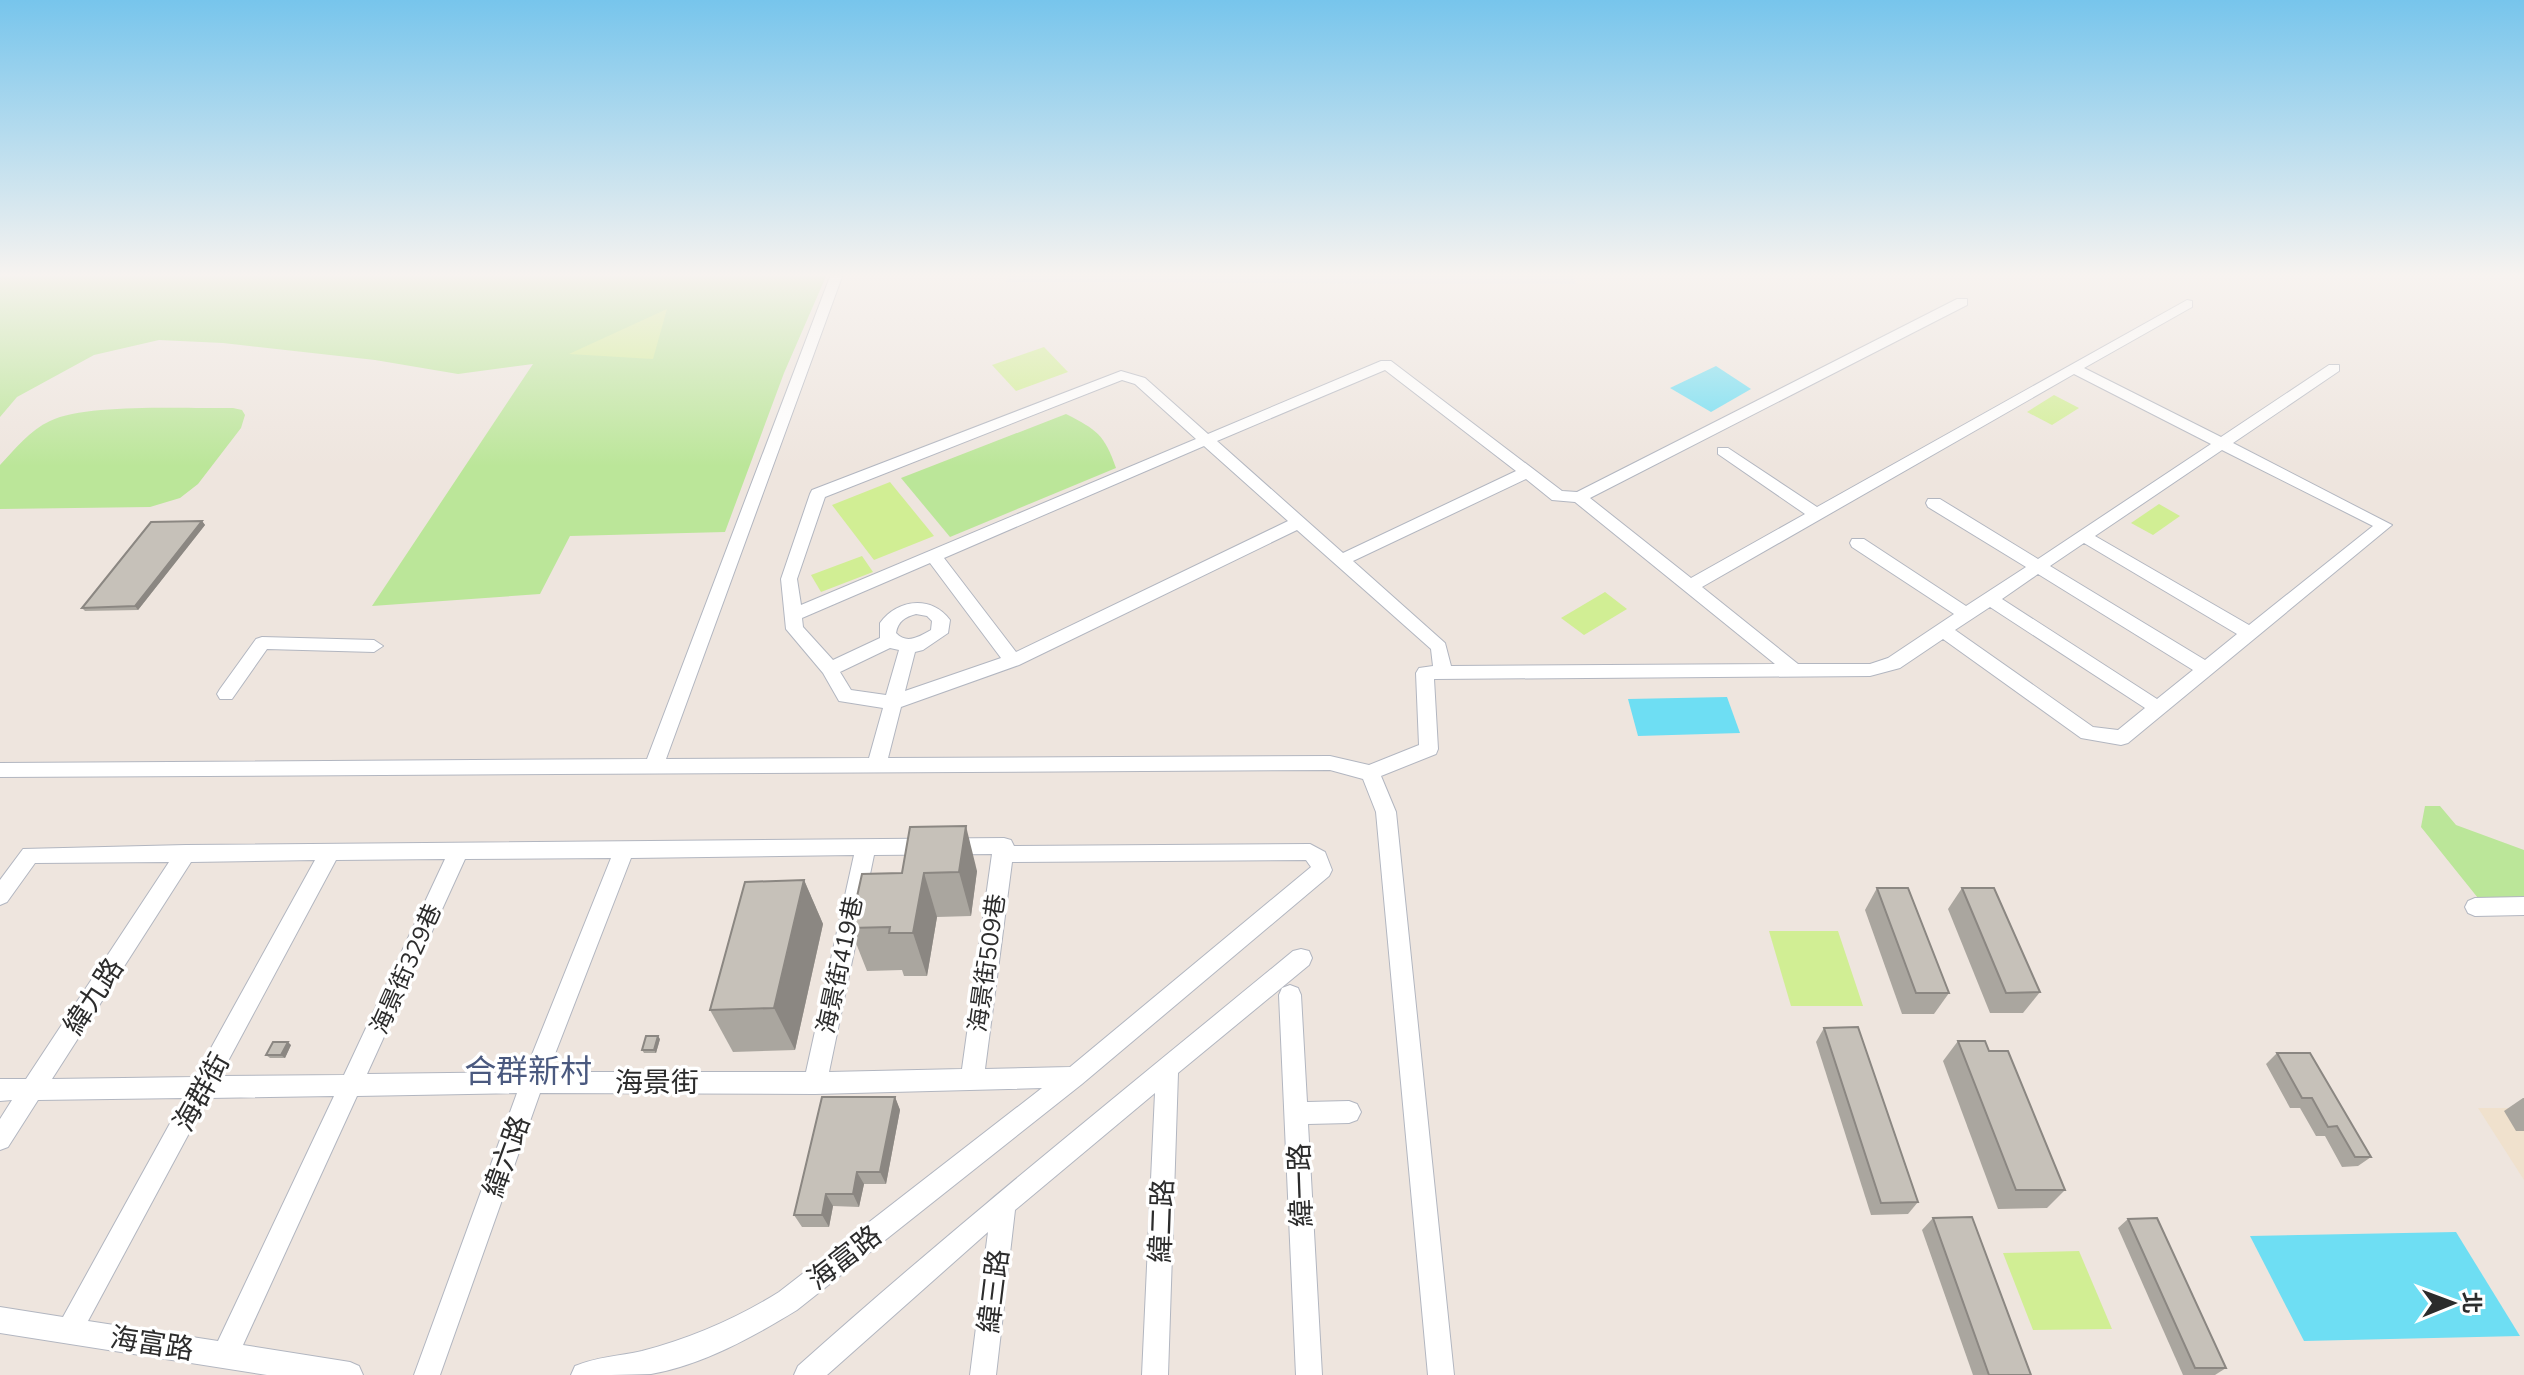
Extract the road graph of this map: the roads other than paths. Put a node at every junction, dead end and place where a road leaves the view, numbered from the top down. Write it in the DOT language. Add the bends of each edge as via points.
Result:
graph roads {
  1 [pos="813,338"];
  2 [pos="1891,338"];
  3 [pos="2128,338"];
  4 [pos="2334,368"];
  5 [pos="2074,369"];
  6 [pos="1206,440"];
  7 [pos="2221,443"];
  8 [pos="1723,451"];
  9 [pos="1527,472"];
  10 [pos="1579,497"];
  11 [pos="1934,503"];
  12 [pos="1815,513"];
  13 [pos="1300,522"];
  14 [pos="2084,536"];
  15 [pos="1858,543"];
  16 [pos="933,555"];
  17 [pos="1342,560"];
  18 [pos="2038,566"];
  19 [pos="1689,587"];
  20 [pos="1989,598"];
  21 [pos="968,601"];
  22 [pos="1966,614"];
  23 [pos="793,615"];
  24 [pos="937,615"];
  25 [pos="1943,630"];
  26 [pos="2250,634"];
  27 [pos="899,643"];
  28 [pos="374,646"];
  29 [pos="1013,661"];
  30 [pos="830,669"];
  31 [pos="2206,669"];
  32 [pos="1795,671"];
  33 [pos="1443,673"];
  34 [pos="226,694"];
  35 [pos="892,703"];
  36 [pos="2158,708"];
  37 [pos="877,764"];
  38 [pos="654,766"];
  39 [pos="0,770"];
  40 [pos="1370,773"];
  41 [pos="866,848"];
  42 [pos="624,850"];
  43 [pos="1003,850"];
  44 [pos="459,851"];
  45 [pos="330,852"];
  46 [pos="186,853"];
  47 [pos="0,896"];
  48 [pos="2524,906"];
  49 [pos="2475,907"];
  50 [pos="1301,958"];
  51 [pos="1290,995"];
  52 [pos="1167,1067"];
  53 [pos="1074,1077"];
  54 [pos="972,1080"];
  55 [pos="533,1083"];
  56 [pos="815,1083"];
  57 [pos="352,1086"];
  58 [pos="203,1089"];
  59 [pos="0,1090"];
  60 [pos="32,1090"];
  61 [pos="1349,1112"];
  62 [pos="1297,1113"];
  63 [pos="0,1139"];
  64 [pos="1003,1207"];
  65 [pos="0,1320"];
  66 [pos="69,1331"];
  67 [pos="225,1355"];
  68 [pos="809,1374"];
  69 [pos="350,1375"];
  70 [pos="427,1375"];
  71 [pos="584,1375"];
  72 [pos="983,1375"];
  73 [pos="1155,1375"];
  74 [pos="1309,1375"];
  75 [pos="1441,1375"];
  1 -- 38 [label="street"];
  2 -- 10 [label="street"];
  3 -- 5 [label="street"];
  4 -- 7 [label="street"];
  5 -- 7 [label="street"];
  5 -- 12 [label="street"];
  6 -- 9 [label="street" via="1386,364"];
  6 -- 13 [label="street"];
  6 -- 16 [label="street"];
  6 -- 23 [label="street" via="1140,381 1121,375 818,494 789,579"];
  7 -- 14 [label="street"];
  7 -- 26 [label="street" via="2384,525"];
  8 -- 12 [label="street"];
  9 -- 10 [label="street" via="1558,496"];
  9 -- 17 [label="street"];
  10 -- 19 [label="street"];
  11 -- 18 [label="street"];
  12 -- 19 [label="street"];
  13 -- 17 [label="street"];
  13 -- 29 [label="street"];
  14 -- 18 [label="street"];
  14 -- 26 [label="street"];
  15 -- 22 [label="street"];
  16 -- 21 [label="street"];
  16 -- 23 [label="street"];
  17 -- 33 [label="street" via="1439,647"];
  18 -- 20 [label="street"];
  18 -- 31 [label="street"];
  19 -- 32 [label="street"];
  20 -- 22 [label="street"];
  20 -- 36 [label="street"];
  21 -- 24 [label="street"];
  21 -- 29 [label="street"];
  22 -- 25 [label="street"];
  23 -- 30 [label="street" via="795,629"];
  24 -- 27 [label="street" via="939,633 926,643"];
  24 -- 27 [label="street" via="916,608 900,613 887,629"];
  25 -- 32 [label="street" via="1894,663 1870,670"];
  25 -- 36 [label="street" via="2088,733 2121,738"];
  26 -- 31 [label="street"];
  27 -- 30 [label="street"];
  27 -- 35 [label="street"];
  28 -- 34 [label="street" via="262,643"];
  29 -- 35 [label="street"];
  30 -- 35 [label="street" via="845,696"];
  31 -- 36 [label="street"];
  32 -- 33 [label="street"];
  33 -- 40 [label="street" via="1425,673 1429,749"];
  35 -- 37 [label="street"];
  37 -- 38 [label="street"];
  37 -- 40 [label="street" via="1330,763"];
  38 -- 39 [label="street"];
  40 -- 75 [label="street" via="1386,812"];
  41 -- 42 [label="street"];
  41 -- 43 [label="street"];
  41 -- 56 [label="street, 海景街419巷"];
  42 -- 44 [label="street"];
  42 -- 55 [label="street, 緯六路"];
  43 -- 53 [label="street, 海富路" via="1310,852 1322,870"];
  43 -- 54 [label="street, 海景街509巷"];
  44 -- 45 [label="street"];
  44 -- 57 [label="street, 海景街329巷"];
  45 -- 46 [label="street"];
  45 -- 58 [label="street, 海群街"];
  46 -- 47 [label="street" via="30,855"];
  46 -- 60 [label="street, 緯九路"];
  48 -- 49 [label="street"];
  50 -- 52 [label="street"];
  51 -- 62 [label="street, 緯一路"];
  52 -- 64 [label="street"];
  52 -- 73 [label="street, 緯二路"];
  53 -- 54 [label="street, 海景街"];
  53 -- 71 [label="street, 海富路" via="755,1322 682,1355"];
  54 -- 56 [label="street, 海景街"];
  55 -- 56 [label="street, 海景街"];
  55 -- 57 [label="street, 海景街"];
  55 -- 70 [label="street, 緯六路"];
  57 -- 58 [label="street, 海景街"];
  57 -- 67 [label="street, 海景街329巷"];
  58 -- 60 [label="street, 海景街"];
  58 -- 66 [label="street, 海群街"];
  59 -- 60 [label="street, 海景街"];
  60 -- 63 [label="street, 緯九路"];
  61 -- 62 [label="street"];
  62 -- 74 [label="street, 緯一路"];
  64 -- 68 [label="street" via="934,1261"];
  64 -- 72 [label="street, 緯三路"];
  65 -- 66 [label="street, 海富路"];
  66 -- 67 [label="street, 海富路"];
  67 -- 69 [label="street, 海富路"];
}
